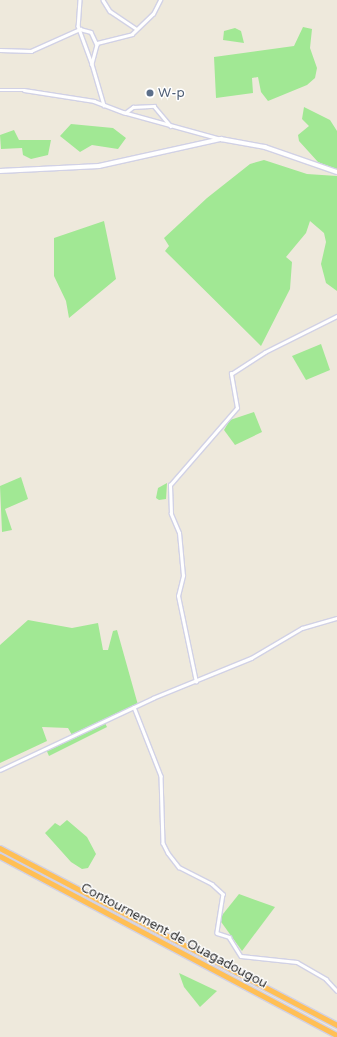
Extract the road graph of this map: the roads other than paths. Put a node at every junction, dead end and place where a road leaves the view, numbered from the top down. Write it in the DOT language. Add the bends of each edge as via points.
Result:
graph roads {
  1 [pos="80,0"];
  2 [pos="103,0"];
  3 [pos="160,0"];
  4 [pos="80,29"];
  5 [pos="137,30"];
  6 [pos="97,43"];
  7 [pos="0,50"];
  8 [pos="92,64"];
  9 [pos="0,90"];
  10 [pos="104,105"];
  11 [pos="125,113"];
  12 [pos="171,126"];
  13 [pos="221,139"];
  14 [pos="0,171"];
  15 [pos="337,172"];
  16 [pos="337,316"];
  17 [pos="337,618"];
  18 [pos="196,682"];
  19 [pos="134,707"];
  20 [pos="0,770"];
  21 [pos="0,848"];
  22 [pos="0,856"];
  23 [pos="337,991"];
  24 [pos="337,1025"];
  25 [pos="337,1035"];
  1 -- 4 [label="street"];
  2 -- 5 [label="street" via="110,11"];
  3 -- 5 [label="street" via="153,14"];
  4 -- 6 [label="street" via="91,32"];
  4 -- 7 [label="street" via="36,50 12,53"];
  4 -- 8 [label="street"];
  5 -- 6 [label="street" via="128,36"];
  6 -- 8 [label="street"];
  8 -- 10 [label="street"];
  9 -- 10 [label="street" via="54,94"];
  10 -- 11 [label="street"];
  11 -- 12 [label="street"];
  11 -- 12 [label="street" via="133,107 154,106"];
  12 -- 13 [label="street"];
  13 -- 14 [label="street" via="100,166"];
  13 -- 15 [label="street" via="265,147"];
  16 -- 18 [label="street" via="265,352 231,374 237,408 170,485 183,576 178,596"];
  17 -- 18 [label="street" via="302,628 271,648"];
  18 -- 19 [label="street"];
  19 -- 20 [label="street"];
  19 -- 23 [label="street" via="161,776 163,843 179,867 212,884 223,894 217,933 229,937 242,956 297,962 326,980"];
  21 -- 24 [label="highway, Contournement de Ouagadougou"];
  22 -- 25 [label="highway, Contournement de Ouagadougou"];
}
